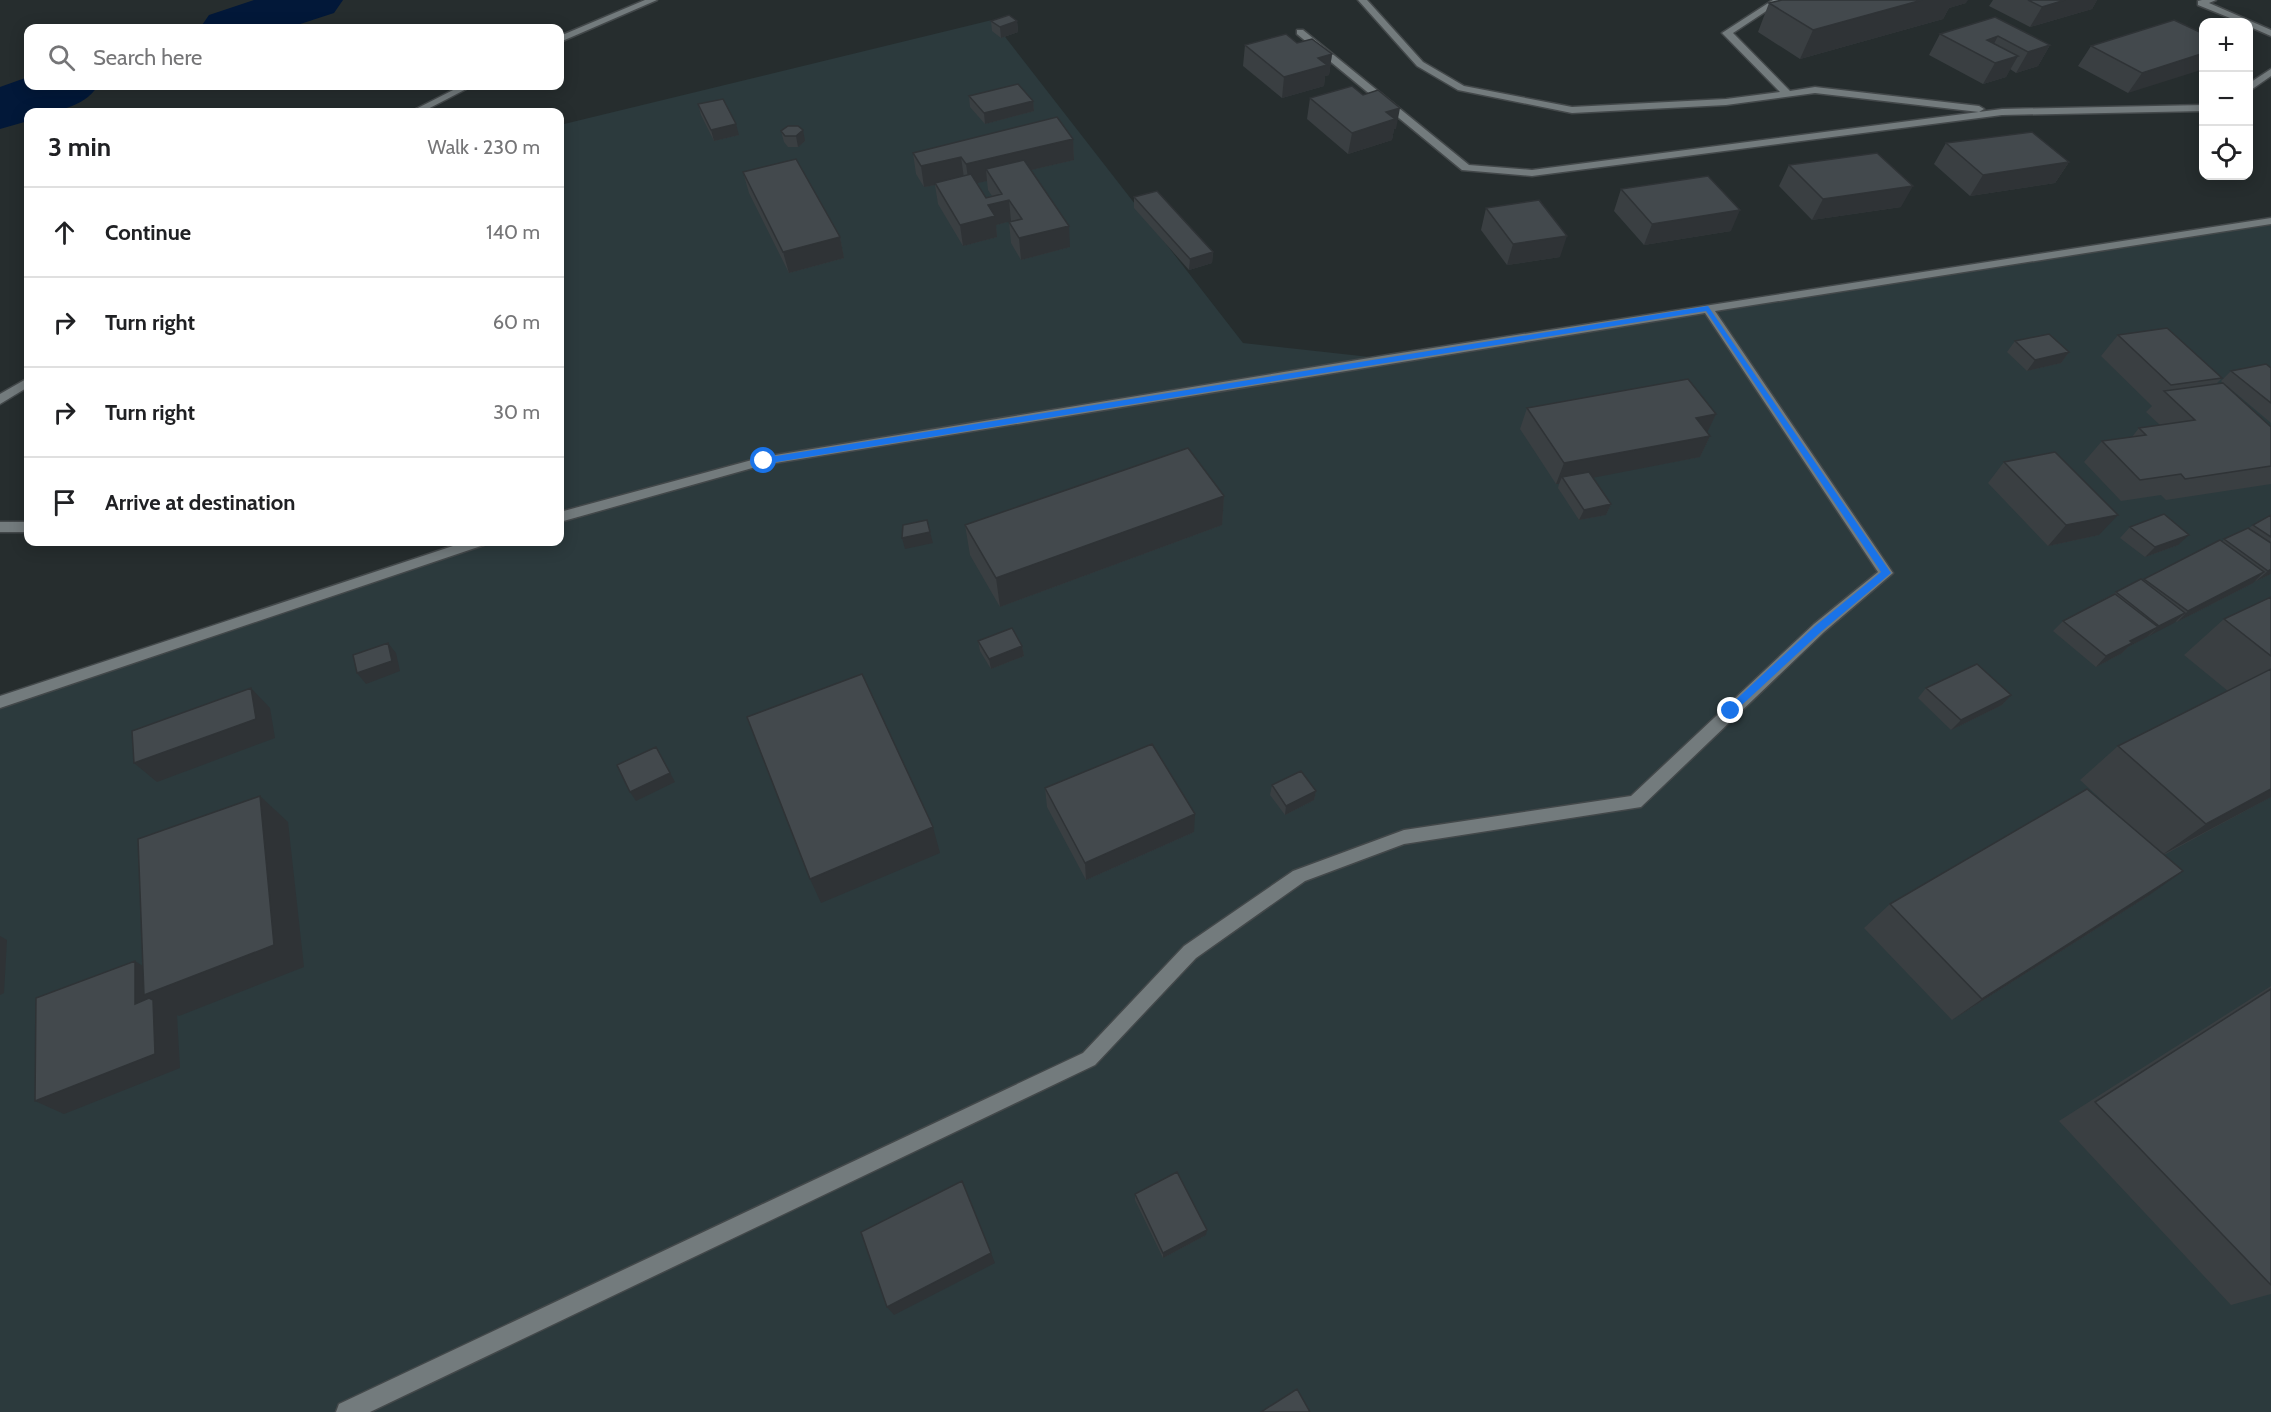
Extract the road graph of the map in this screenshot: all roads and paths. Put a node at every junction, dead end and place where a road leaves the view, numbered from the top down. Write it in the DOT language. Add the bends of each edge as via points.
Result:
graph roads {
  1 [pos="653,0"];
  2 [pos="1362,0"];
  3 [pos="1779,0"];
  4 [pos="2212,0"];
  5 [pos="2236,18"];
  6 [pos="2253,26"];
  7 [pos="1300,32"];
  8 [pos="2271,33"];
  9 [pos="564,37"];
  10 [pos="2271,72"];
  11 [pos="2253,85"];
  12 [pos="459,90"];
  13 [pos="1788,94"];
  14 [pos="423,108"];
  15 [pos="2199,108"];
  16 [pos="2002,112"];
  17 [pos="2271,221"];
  18 [pos="1708,309"];
  19 [pos="24,385"];
  20 [pos="0,400"];
  21 [pos="564,516"];
  22 [pos="0,527"];
  23 [pos="24,527"];
  24 [pos="467,546"];
  25 [pos="0,702"];
  26 [pos="346,1412"];
  1 -- 9 [label="street"];
  2 -- 13 [label="street" via="1420,64 1461,88 1572,110 1726,102"];
  3 -- 13 [label="street" via="1727,33"];
  4 -- 5 [label="street" via="2201,3"];
  6 -- 8 [label="street"];
  7 -- 16 [label="street" via="1466,168 1532,173"];
  10 -- 11 [label="street"];
  12 -- 14 [label="street"];
  13 -- 16 [label="street" via="1815,90"];
  15 -- 16 [label="street"];
  17 -- 18 [label="street"];
  18 -- 21 [label="street" via="764,461"];
  18 -- 26 [label="street" via="1886,573 1819,628 1635,802 1404,837 1299,876 1190,952 1089,1059"];
  19 -- 20 [label="street"];
  22 -- 23 [label="street"];
  24 -- 25 [label="street"];
}
